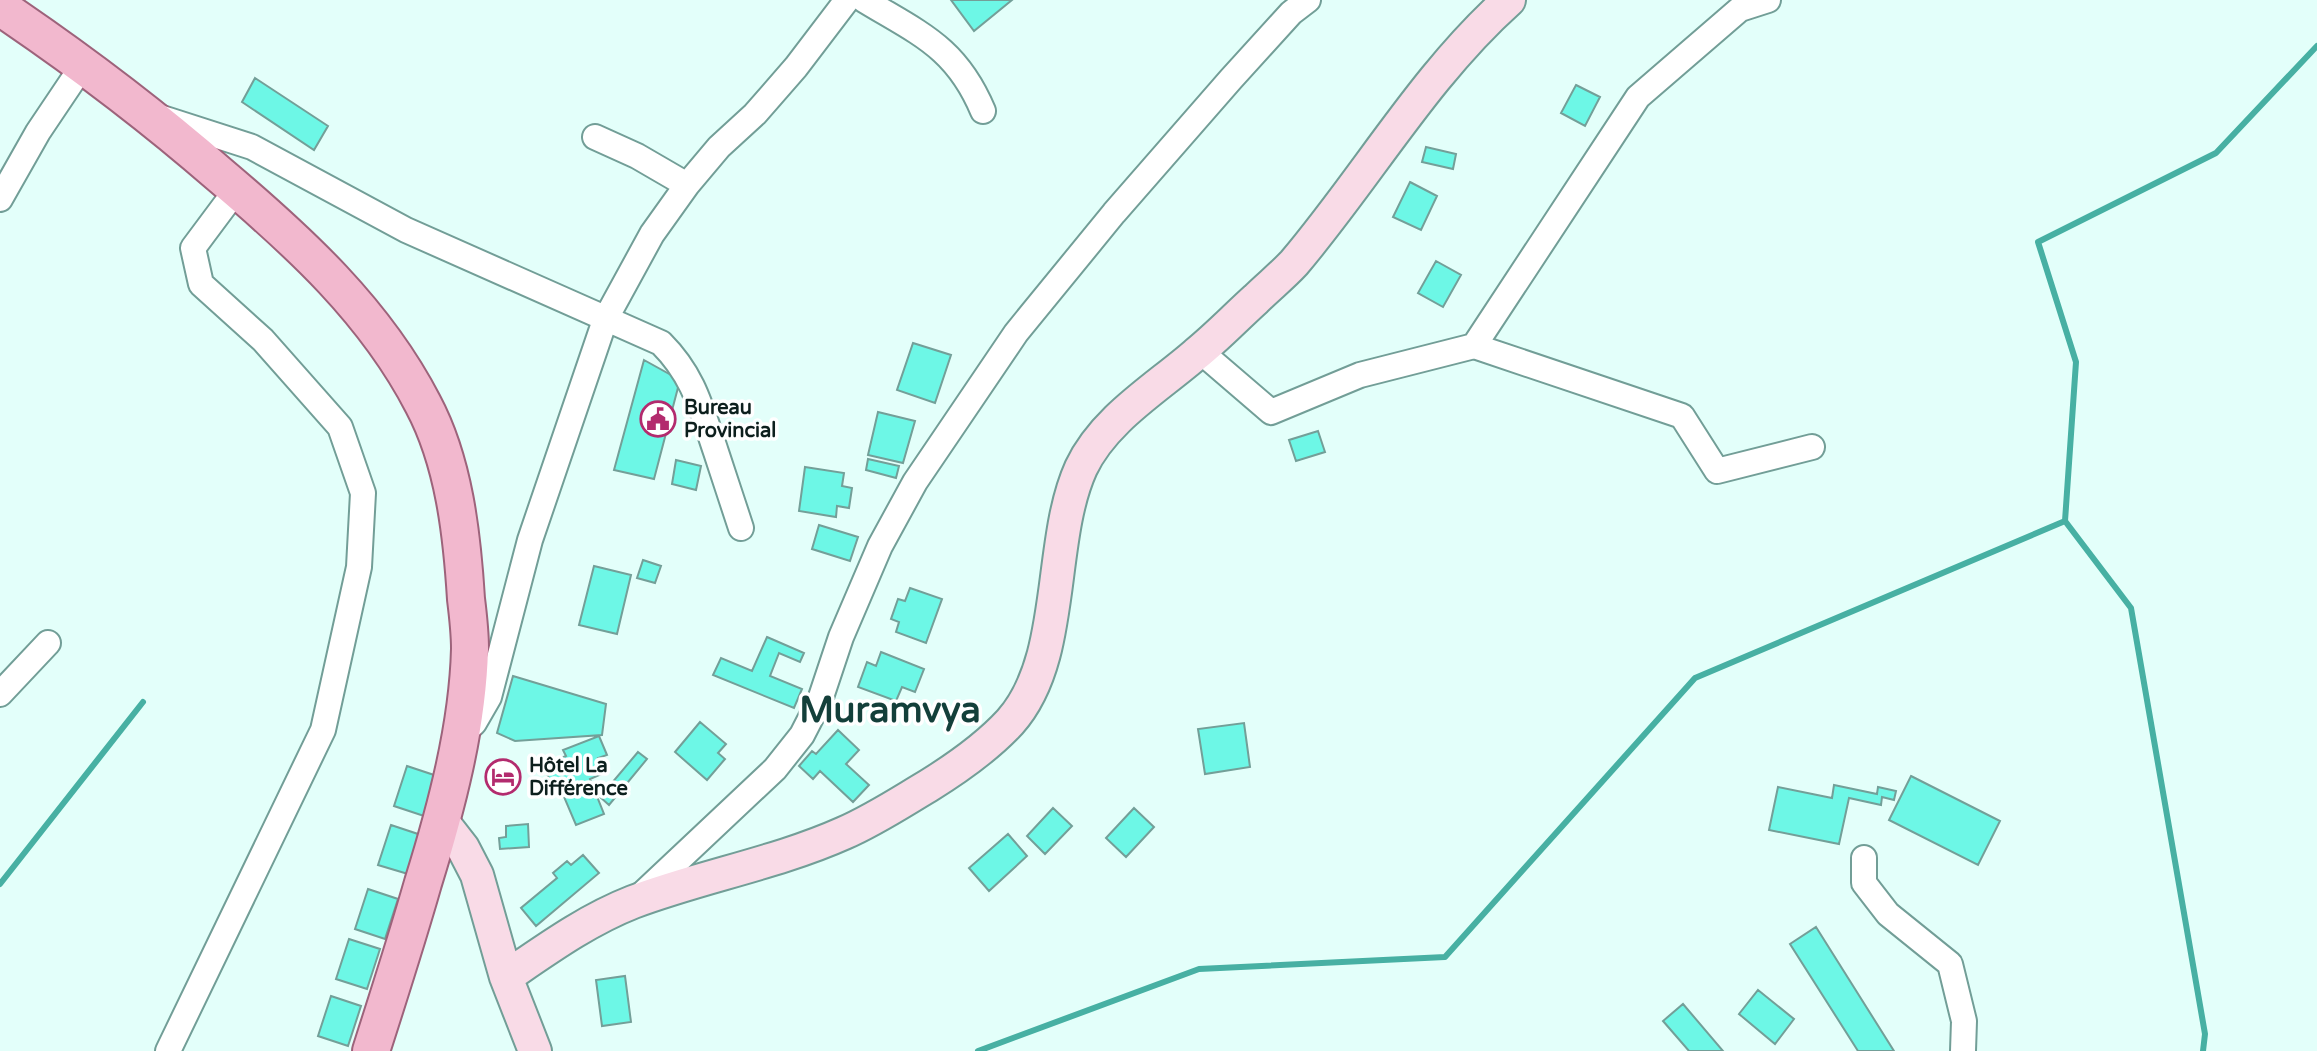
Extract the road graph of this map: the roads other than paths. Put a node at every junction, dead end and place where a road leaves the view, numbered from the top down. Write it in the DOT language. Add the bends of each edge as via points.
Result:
graph roads {
  1 [pos="847,0"];
  2 [pos="864,0"];
  3 [pos="1308,0"];
  4 [pos="1509,0"];
  5 [pos="1768,0"];
  6 [pos="0,7"];
  7 [pos="83,65"];
  8 [pos="983,111"];
  9 [pos="149,114"];
  10 [pos="595,137"];
  11 [pos="687,185"];
  12 [pos="237,189"];
  13 [pos="0,199"];
  14 [pos="605,320"];
  15 [pos="1474,346"];
  16 [pos="1200,351"];
  17 [pos="1812,447"];
  18 [pos="741,528"];
  19 [pos="48,643"];
  20 [pos="0,694"];
  21 [pos="460,735"];
  22 [pos="442,821"];
  23 [pos="1864,858"];
  24 [pos="634,902"];
  25 [pos="506,977"];
  26 [pos="168,1051"];
  27 [pos="371,1051"];
  28 [pos="535,1051"];
  29 [pos="1963,1051"];
  1 -- 11 [label="street" via="766,102"];
  2 -- 8 [label="street" via="955,61"];
  3 -- 24 [label="street" via="1231,79 1016,333 915,482 880,546 802,735 775,769"];
  4 -- 16 [label="main road" via="1448,62 1292,266"];
  5 -- 15 [label="street" via="1740,9 1638,97"];
  6 -- 7 [label="main road"];
  7 -- 9 [label="main road"];
  7 -- 13 [label="street"];
  9 -- 12 [label="main road"];
  9 -- 14 [label="street" via="252,147 406,230"];
  10 -- 11 [label="street"];
  11 -- 14 [label="street" via="652,234"];
  12 -- 21 [label="main road" via="317,260 356,305 424,405 443,454 463,544 470,649"];
  12 -- 26 [label="street" via="193,248 201,284 263,340 340,427 363,493 359,567 323,730"];
  14 -- 18 [label="street" via="661,343 680,362 708,423"];
  14 -- 21 [label="street" via="530,540 489,697"];
  15 -- 16 [label="street" via="1360,375 1271,412"];
  15 -- 17 [label="street" via="1682,416 1717,471"];
  16 -- 24 [label="main road" via="1125,413 1098,440 1082,467 1068,505 1040,662 1012,720 947,774 843,833"];
  19 -- 20 [label="street"];
  21 -- 22 [label="main road"];
  22 -- 25 [label="main road" via="477,875"];
  22 -- 27 [label="main road"];
  23 -- 29 [label="street" via="1864,883 1888,914 1950,964 1964,1021"];
  24 -- 25 [label="main road" via="591,921"];
  25 -- 28 [label="main road"];
}
